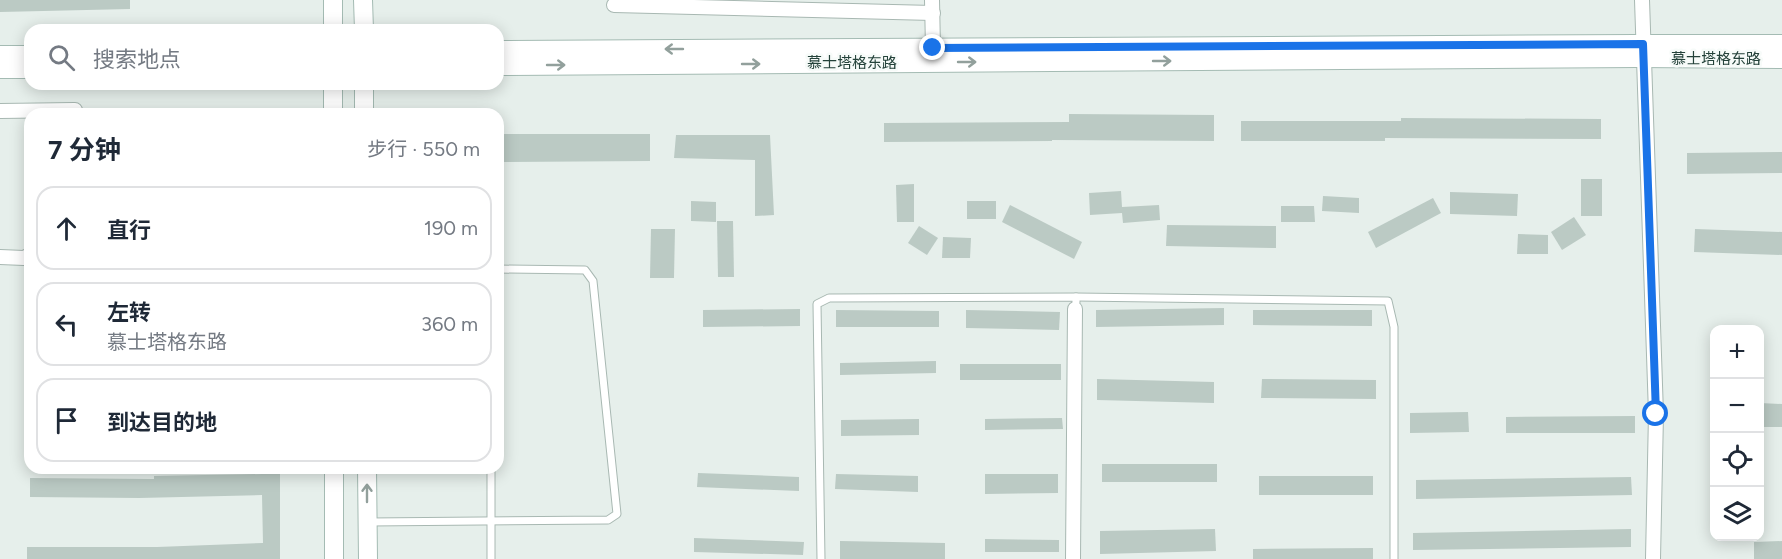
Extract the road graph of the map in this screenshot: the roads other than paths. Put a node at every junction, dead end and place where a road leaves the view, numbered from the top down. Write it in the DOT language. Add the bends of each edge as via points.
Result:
graph roads {
  1 [pos="333,0"];
  2 [pos="363,0"];
  3 [pos="1641,0"];
  4 [pos="614,5"];
  5 [pos="933,6"];
  6 [pos="333,24"];
  7 [pos="364,24"];
  8 [pos="1782,44"];
  9 [pos="933,48"];
  10 [pos="504,50"];
  11 [pos="1643,51"];
  12 [pos="0,55"];
  13 [pos="24,55"];
  14 [pos="1782,59"];
  15 [pos="504,66"];
  16 [pos="0,69"];
  17 [pos="24,69"];
  18 [pos="333,90"];
  19 [pos="364,90"];
  20 [pos="333,108"];
  21 [pos="364,108"];
  22 [pos="0,111"];
  23 [pos="24,111"];
  24 [pos="0,257"];
  25 [pos="24,258"];
  26 [pos="504,269"];
  27 [pos="1075,303"];
  28 [pos="334,474"];
  29 [pos="367,474"];
  30 [pos="491,474"];
  31 [pos="491,521"];
  32 [pos="367,522"];
  33 [pos="334,559"];
  34 [pos="368,559"];
  35 [pos="491,559"];
  36 [pos="821,559"];
  37 [pos="1073,559"];
  38 [pos="1394,559"];
  39 [pos="1653,559"];
  1 -- 6 [label="main road"];
  2 -- 7 [label="main road"];
  3 -- 11 [label="street"];
  4 -- 5 [label="street"];
  5 -- 9 [label="street"];
  8 -- 11 [label="main road, 慕士塔格东路"];
  9 -- 10 [label="main road, 慕士塔格东路, one-way"];
  9 -- 11 [label="main road, 慕士塔格东路"];
  11 -- 14 [label="main road, 慕士塔格东路"];
  15 -- 11 [label="main road, 慕士塔格东路, one-way"];
  11 -- 39 [label="street" via="1656,414"];
  12 -- 13 [label="main road"];
  16 -- 17 [label="main road"];
  18 -- 20 [label="main road"];
  19 -- 21 [label="main road"];
  22 -- 23 [label="street"];
  24 -- 25 [label="street"];
  26 -- 31 [label="lane" via="585,270 592,281 617,514 608,520"];
  27 -- 36 [label="lane" via="829,298 817,304"];
  27 -- 37 [label="street"];
  27 -- 38 [label="lane" via="1388,302 1394,327"];
  28 -- 33 [label="main road"];
  32 -- 29 [label="main road, one-way"];
  30 -- 31 [label="lane"];
  31 -- 32 [label="lane"];
  31 -- 35 [label="lane"];
  32 -- 34 [label="main road"];
}
